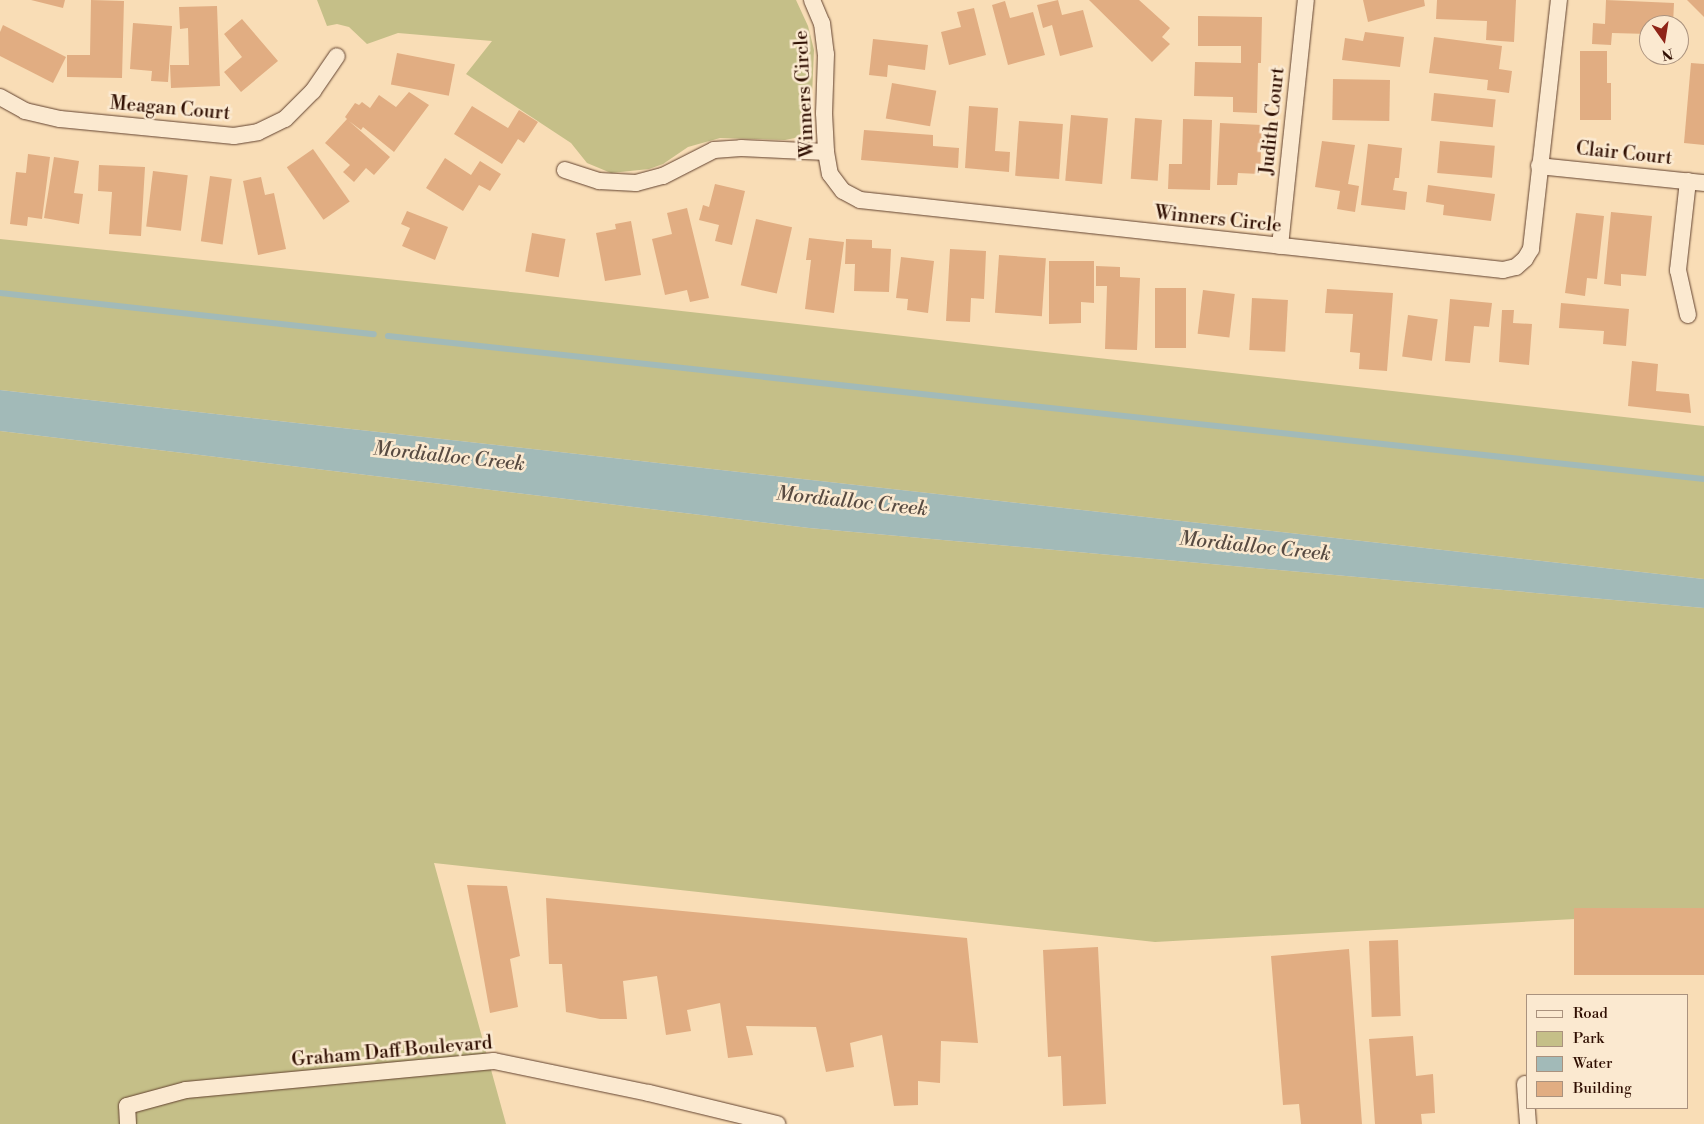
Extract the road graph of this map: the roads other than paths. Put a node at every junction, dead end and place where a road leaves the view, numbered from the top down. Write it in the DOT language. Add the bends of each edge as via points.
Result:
graph roads {
  1 [pos="1306,0"];
  2 [pos="1559,0"];
  3 [pos="816,1"];
  4 [pos="337,56"];
  5 [pos="0,97"];
  6 [pos="826,152"];
  7 [pos="1540,166"];
  8 [pos="565,170"];
  9 [pos="1696,182"];
  10 [pos="1280,246"];
  11 [pos="1688,314"];
  12 [pos="1525,1084"];
  13 [pos="1526,1097"];
  14 [pos="1527,1109"];
  15 [pos="128,1124"];
  16 [pos="777,1124"];
  17 [pos="1528,1124"];
  1 -- 10 [label="street, Judith Court"];
  2 -- 7 [label="street, Winners Circle"];
  3 -- 6 [label="street, Winners Circle" via="826,54"];
  4 -- 5 [label="street, Meagan Court" via="313,91 285,119 258,132 234,136 60,119 25,111"];
  6 -- 8 [label="street" via="714,150 663,176 636,183 600,181"];
  6 -- 10 [label="street, Winners Circle" via="830,174 843,191 860,200"];
  7 -- 9 [label="street, Clair Court"];
  7 -- 10 [label="street, Winners Circle" via="1531,249 1516,266 1488,270"];
  9 -- 11 [label="street" via="1678,270"];
  12 -- 13 [label="street"];
  14 -- 17 [label="street"];
  15 -- 16 [label="street, Graham Daff Boulevard" via="126,1106 186,1090 494,1061"];
}
